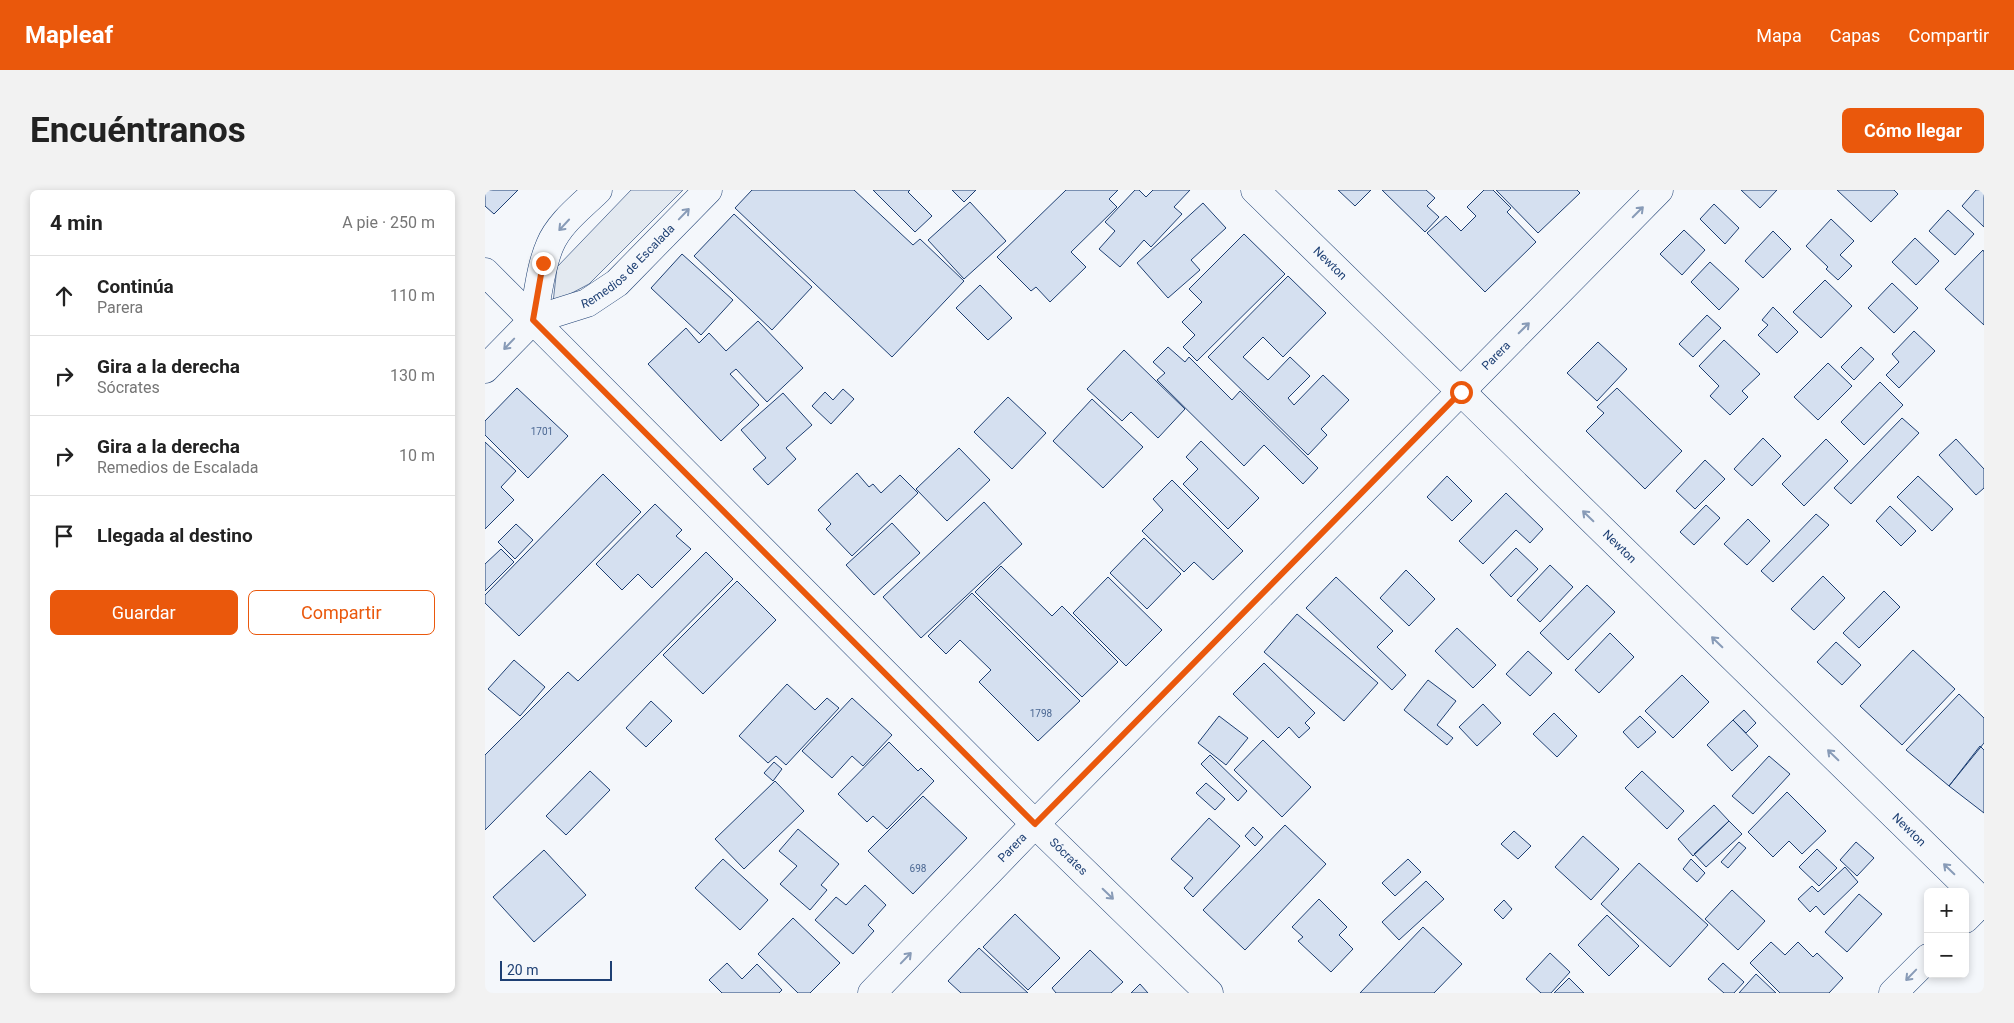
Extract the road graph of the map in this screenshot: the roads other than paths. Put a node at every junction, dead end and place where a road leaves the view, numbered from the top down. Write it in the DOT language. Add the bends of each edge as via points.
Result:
graph roads {
  1 [pos="598,190"];
  2 [pos="708,190"];
  3 [pos="1255,190"];
  4 [pos="1659,190"];
  5 [pos="485,272"];
  6 [pos="533,320"];
  7 [pos="485,369"];
  8 [pos="1461,392"];
  9 [pos="1035,824"];
  10 [pos="1979,906"];
  11 [pos="1924,962"];
  12 [pos="872,993"];
  13 [pos="1209,993"];
  14 [pos="1893,993"];
  1 -- 6 [label="street, one-way" via="559,229 550,244 543,263"];
  6 -- 2 [label="street, Remedios de Escalada, one-way" via="587,304 604,294"];
  3 -- 8 [label="street, Newton"];
  8 -- 4 [label="street, Parera, one-way"];
  5 -- 6 [label="street, Sócrates"];
  6 -- 7 [label="street, Remedios de Escalada, one-way"];
  6 -- 9 [label="street, Sócrates"];
  8 -- 9 [label="street, Parera"];
  10 -- 8 [label="street, Newton, one-way"];
  12 -- 9 [label="street, Parera, one-way"];
  9 -- 13 [label="street, Sócrates, one-way"];
  11 -- 14 [label="street, one-way"];
}
